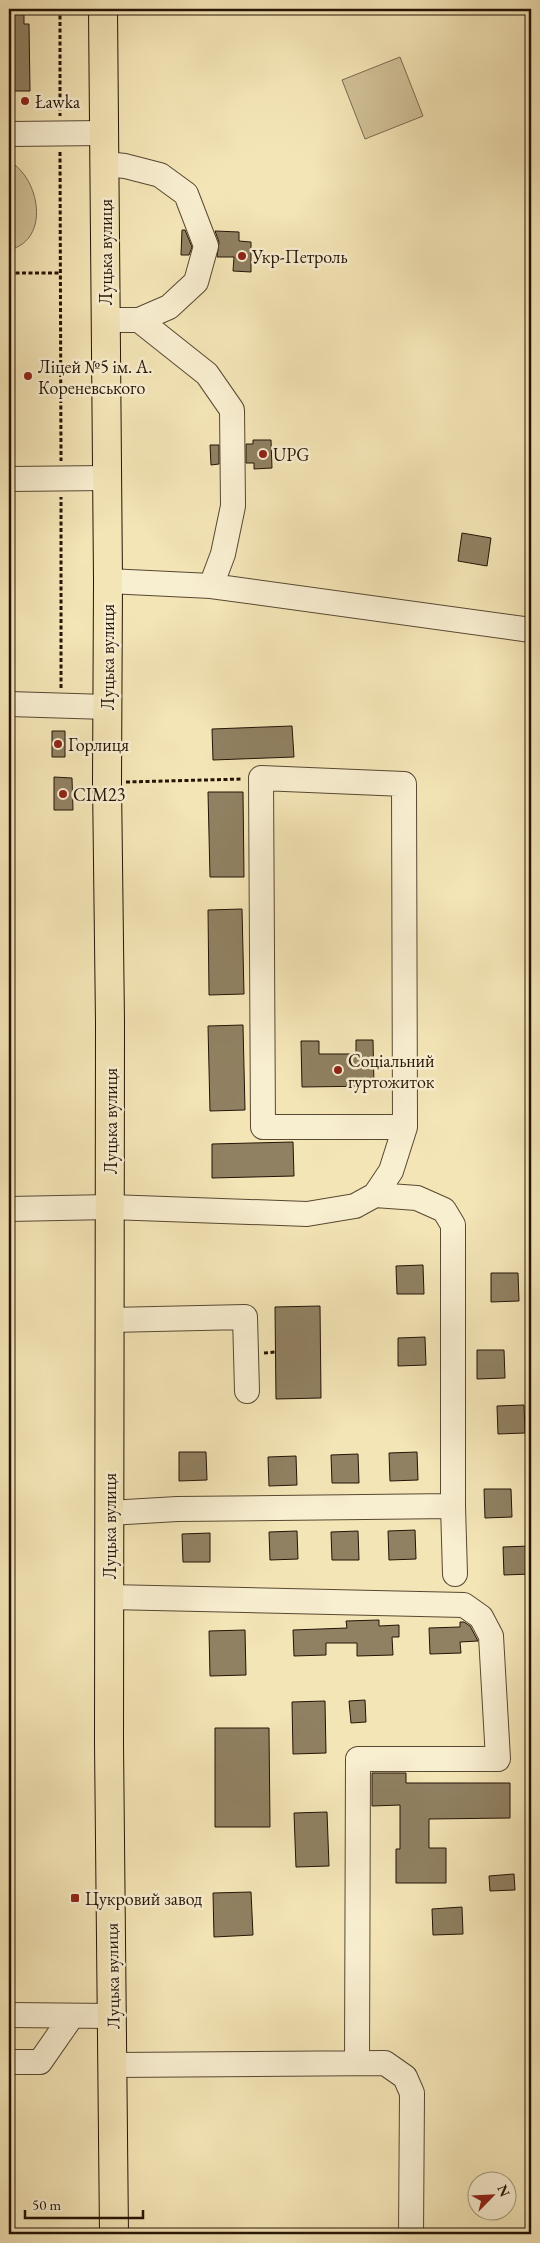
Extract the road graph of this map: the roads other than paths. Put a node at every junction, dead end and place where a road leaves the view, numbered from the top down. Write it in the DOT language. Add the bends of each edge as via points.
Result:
graph roads {
  1 [pos="103,9"];
  2 [pos="104,133"];
  3 [pos="9,134"];
  4 [pos="105,164"];
  5 [pos="105,320"];
  6 [pos="139,320"];
  7 [pos="107,478"];
  8 [pos="9,479"];
  9 [pos="108,581"];
  10 [pos="211,586"];
  11 [pos="531,630"];
  12 [pos="9,704"];
  13 [pos="107,707"];
  14 [pos="405,1127"];
  15 [pos="375,1195"];
  16 [pos="110,1208"];
  17 [pos="9,1209"];
  18 [pos="110,1320"];
  19 [pos="247,1390"];
  20 [pos="453,1506"];
  21 [pos="109,1513"];
  22 [pos="455,1574"];
  23 [pos="109,1597"];
  24 [pos="9,2015"];
  25 [pos="72,2016"];
  26 [pos="112,2016"];
  27 [pos="9,2062"];
  28 [pos="357,2063"];
  29 [pos="113,2065"];
  30 [pos="114,2234"];
  31 [pos="412,2234"];
  1 -- 2 [label="main road, Луцька вулиця"];
  2 -- 3 [label="street"];
  2 -- 4 [label="main road, Луцька вулиця"];
  4 -- 5 [label="main road, Луцька вулиця"];
  4 -- 6 [label="street" via="160,175 186,194 206,246 196,282 169,308"];
  5 -- 6 [label="street"];
  5 -- 7 [label="main road, Луцька вулиця"];
  6 -- 10 [label="street" via="207,374 232,410 233,506"];
  7 -- 8 [label="street"];
  7 -- 9 [label="main road, Луцька вулиця"];
  9 -- 10 [label="street"];
  9 -- 13 [label="main road, Луцька вулиця"];
  10 -- 11 [label="street"];
  12 -- 13 [label="street"];
  13 -- 16 [label="main road, Луцька вулиця"];
  14 -- 14 [label="street" via="404,784 260,778 263,1127"];
  14 -- 15 [label="street" via="391,1171"];
  15 -- 16 [label="street" via="354,1206 307,1214"];
  15 -- 20 [label="street" via="417,1198 444,1210 453,1225"];
  16 -- 17 [label="street"];
  16 -- 18 [label="main road, Луцька вулиця"];
  18 -- 19 [label="street" via="245,1317"];
  18 -- 21 [label="main road, Луцька вулиця"];
  20 -- 21 [label="street" via="178,1508"];
  20 -- 22 [label="street"];
  21 -- 23 [label="main road, Луцька вулиця"];
  23 -- 26 [label="main road, Луцька вулиця"];
  23 -- 28 [label="street" via="464,1605 481,1617 488,1629 498,1759 358,1759"];
  24 -- 25 [label="street"];
  25 -- 26 [label="street"];
  25 -- 27 [label="street" via="40,2062"];
  26 -- 29 [label="main road, Луцька вулиця"];
  28 -- 29 [label="street"];
  28 -- 31 [label="street" via="385,2063 405,2076 412,2093"];
  29 -- 30 [label="main road, Луцька вулиця"];
}
